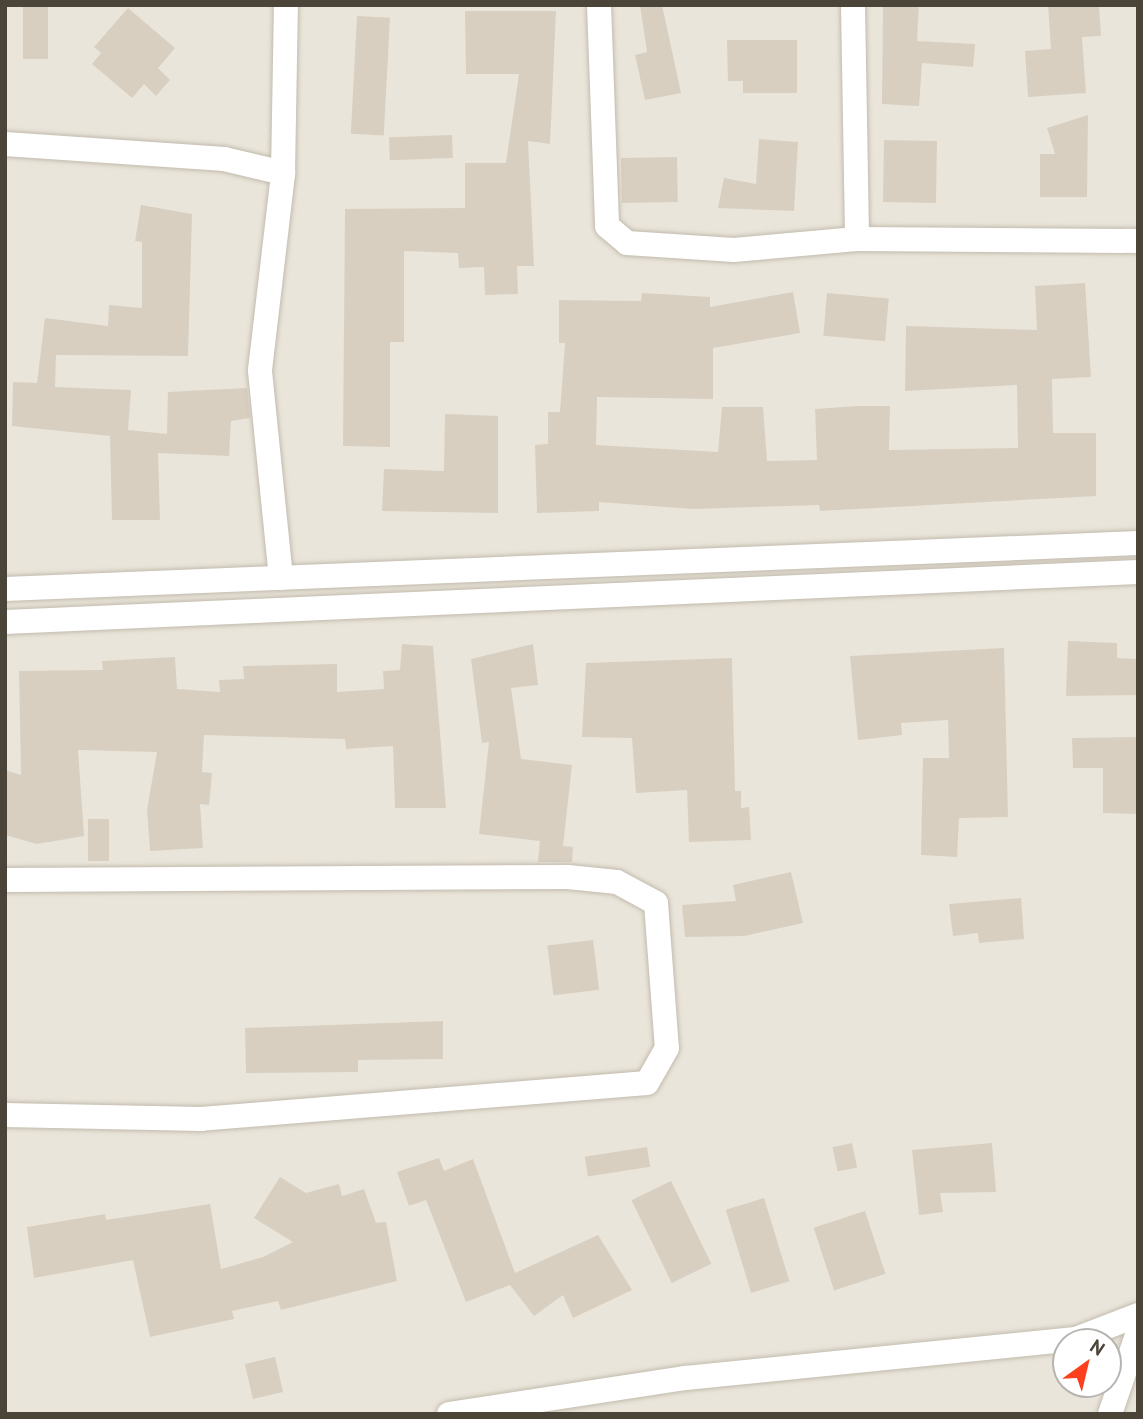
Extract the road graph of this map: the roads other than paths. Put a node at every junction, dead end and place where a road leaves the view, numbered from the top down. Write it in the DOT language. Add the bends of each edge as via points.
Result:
graph roads {
  1 [pos="286,5"];
  2 [pos="599,5"];
  3 [pos="853,5"];
  4 [pos="5,144"];
  5 [pos="284,173"];
  6 [pos="857,239"];
  7 [pos="1138,241"];
  8 [pos="1138,543"];
  9 [pos="1138,572"];
  10 [pos="281,578"];
  11 [pos="5,589"];
  12 [pos="5,622"];
  13 [pos="5,880"];
  14 [pos="5,1115"];
  15 [pos="1138,1315"];
  16 [pos="1107,1328"];
  17 [pos="1138,1332"];
  18 [pos="1052,1343"];
  19 [pos="1122,1361"];
  20 [pos="449,1414"];
  1 -- 5 [label="street"];
  2 -- 6 [label="street" via="607,226 616,237 734,250"];
  3 -- 6 [label="street"];
  4 -- 5 [label="street" via="224,159"];
  5 -- 10 [label="street" via="260,370"];
  6 -- 7 [label="street"];
  8 -- 10 [label="street"];
  9 -- 12 [label="street"];
  10 -- 11 [label="street"];
  13 -- 14 [label="street" via="568,877 617,882 656,903 667,1048 647,1083 201,1119"];
  15 -- 16 [label="street"];
  17 -- 19 [label="street"];
  18 -- 20 [label="street" via="685,1378"];
}
